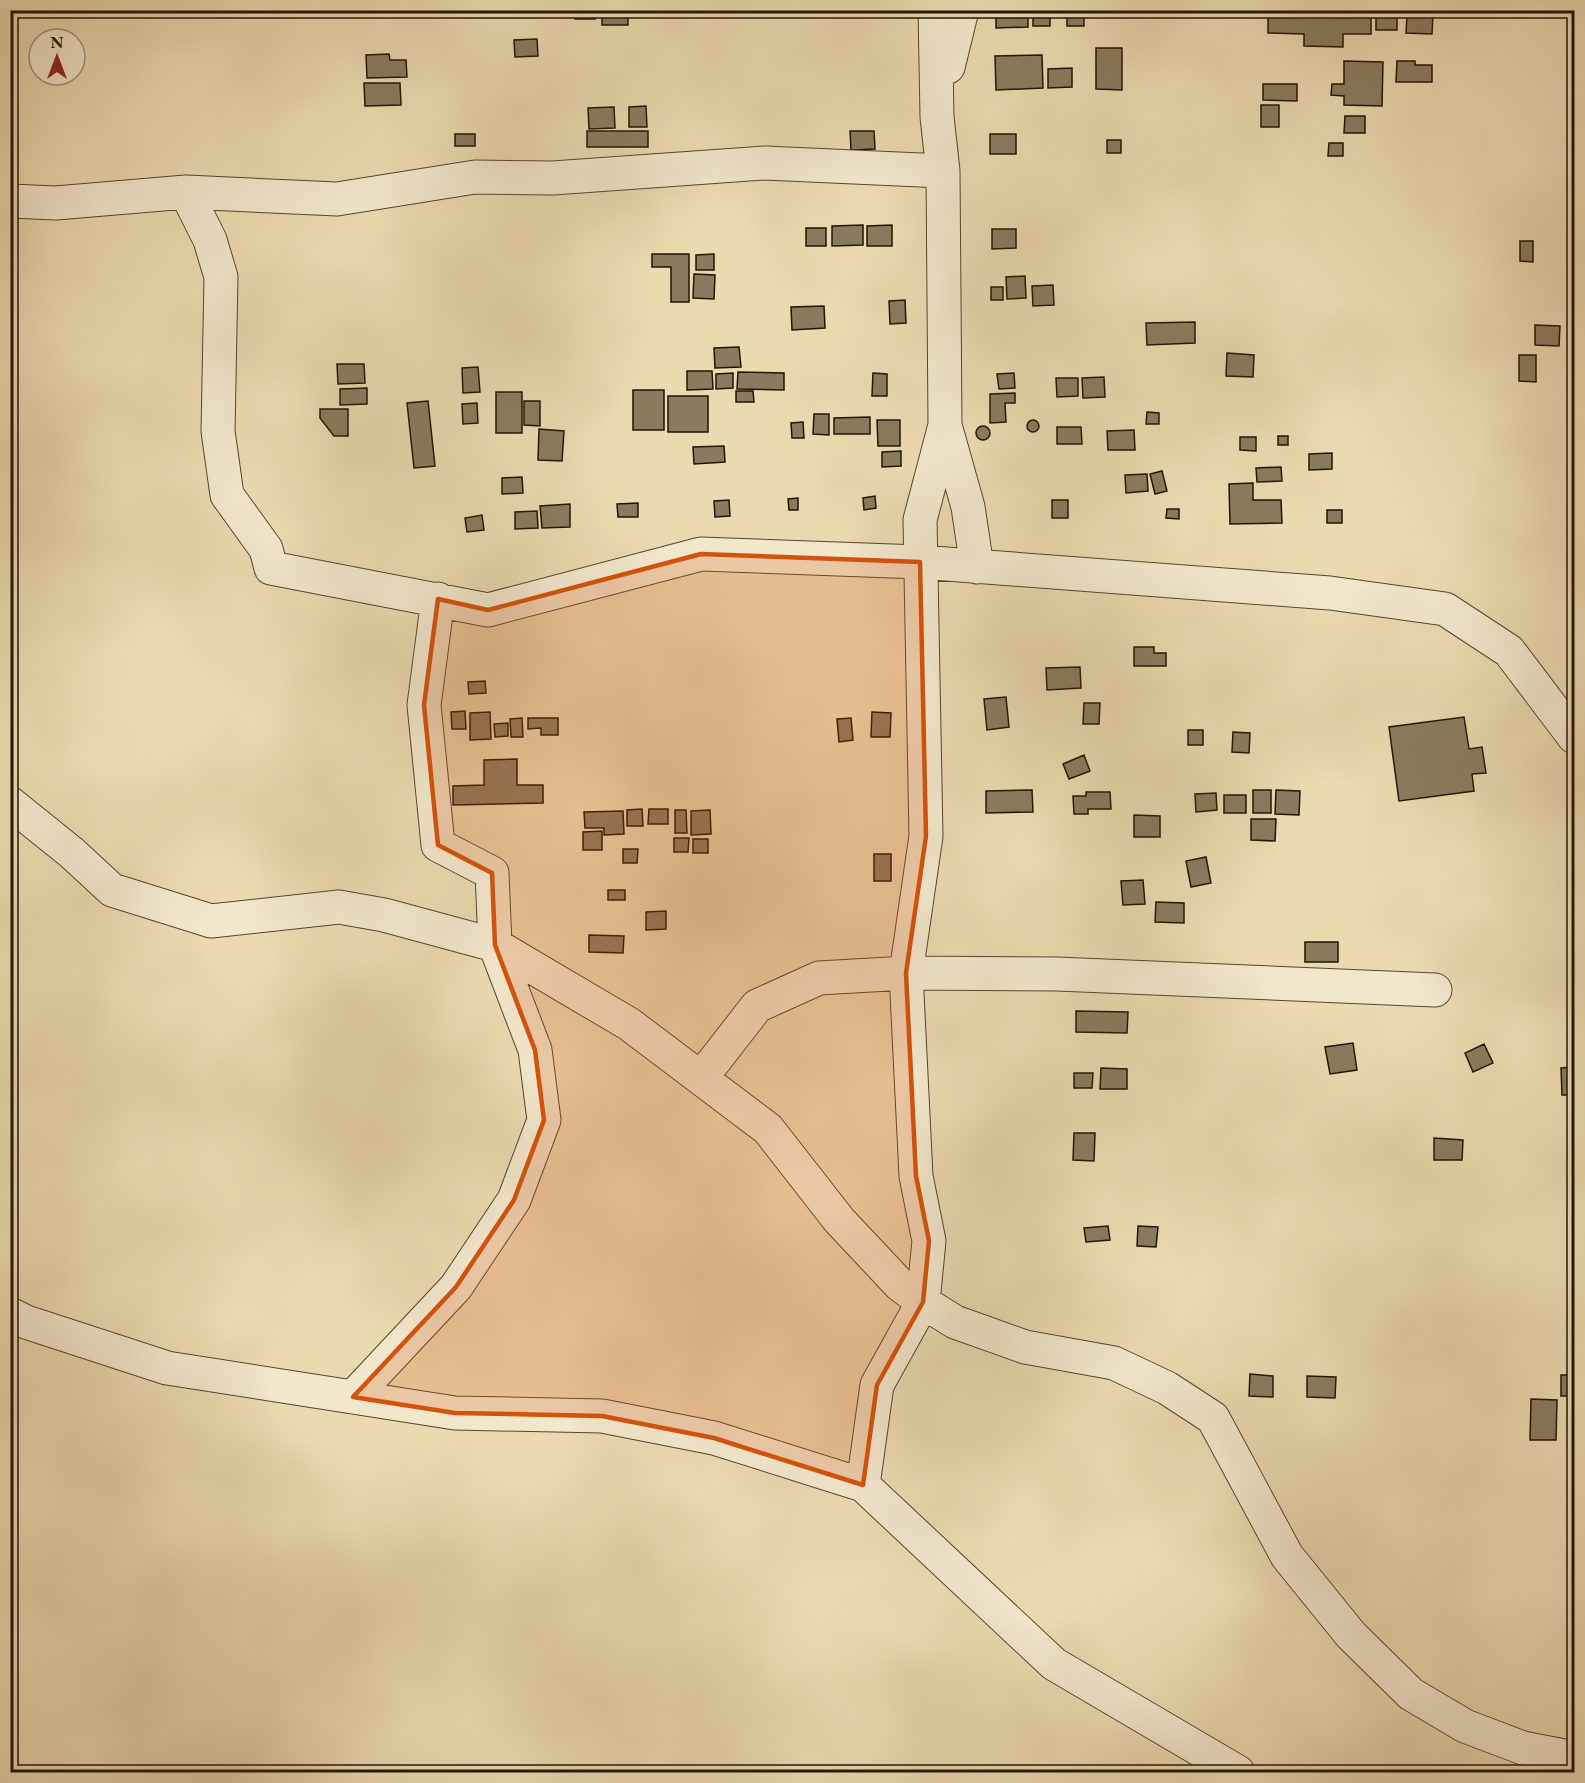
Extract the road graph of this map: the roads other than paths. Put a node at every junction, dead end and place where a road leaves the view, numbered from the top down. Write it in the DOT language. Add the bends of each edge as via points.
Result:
graph roads {
  1 [pos="935,10"];
  2 [pos="962,10"];
  3 [pos="937,117"];
  4 [pos="943,171"];
  5 [pos="186,192"];
  6 [pos="10,201"];
  7 [pos="945,425"];
  8 [pos="920,562"];
  9 [pos="977,567"];
  10 [pos="438,599"];
  11 [pos="1575,737"];
  12 [pos="10,803"];
  13 [pos="495,945"];
  14 [pos="906,973"];
  15 [pos="1435,990"];
  16 [pos="700,1078"];
  17 [pos="923,1302"];
  18 [pos="10,1314"];
  19 [pos="352,1397"];
  20 [pos="863,1485"];
  21 [pos="1575,1758"];
  22 [pos="1238,1773"];
  1 -- 3 [label="street"];
  2 -- 3 [label="street"];
  3 -- 4 [label="street"];
  4 -- 5 [label="street" via="765,163 553,178 475,177 337,199"];
  4 -- 7 [label="street"];
  5 -- 6 [label="street" via="56,203"];
  5 -- 10 [label="street" via="210,240 222,277 218,431 227,495 266,549 271,567"];
  7 -- 8 [label="street" via="920,520"];
  7 -- 9 [label="street" via="968,507"];
  8 -- 9 [label="street"];
  8 -- 10 [label="street" via="700,554 488,610"];
  8 -- 14 [label="street" via="926,836"];
  9 -- 11 [label="street" via="1330,593 1445,609 1509,651"];
  10 -- 13 [label="street" via="424,705 438,845 492,873"];
  12 -- 13 [label="street" via="112,890 212,921 339,907"];
  13 -- 16 [label="street" via="629,1024"];
  13 -- 19 [label="street" via="535,1050 544,1120 514,1200 456,1287"];
  14 -- 15 [label="street" via="1057,974"];
  14 -- 16 [label="street" via="819,978 757,1006"];
  14 -- 17 [label="street" via="916,1176 929,1241"];
  16 -- 17 [label="street" via="768,1129 840,1220 900,1285"];
  17 -- 20 [label="street" via="877,1385"];
  17 -- 21 [label="street" via="955,1322 1025,1347 1114,1363 1167,1388 1213,1418 1287,1556 1351,1635 1411,1694 1465,1726 1523,1748"];
  18 -- 19 [label="street" via="167,1368"];
  19 -- 20 [label="street" via="455,1413 602,1416 714,1438"];
  20 -- 22 [label="street" via="1054,1664"];
}
